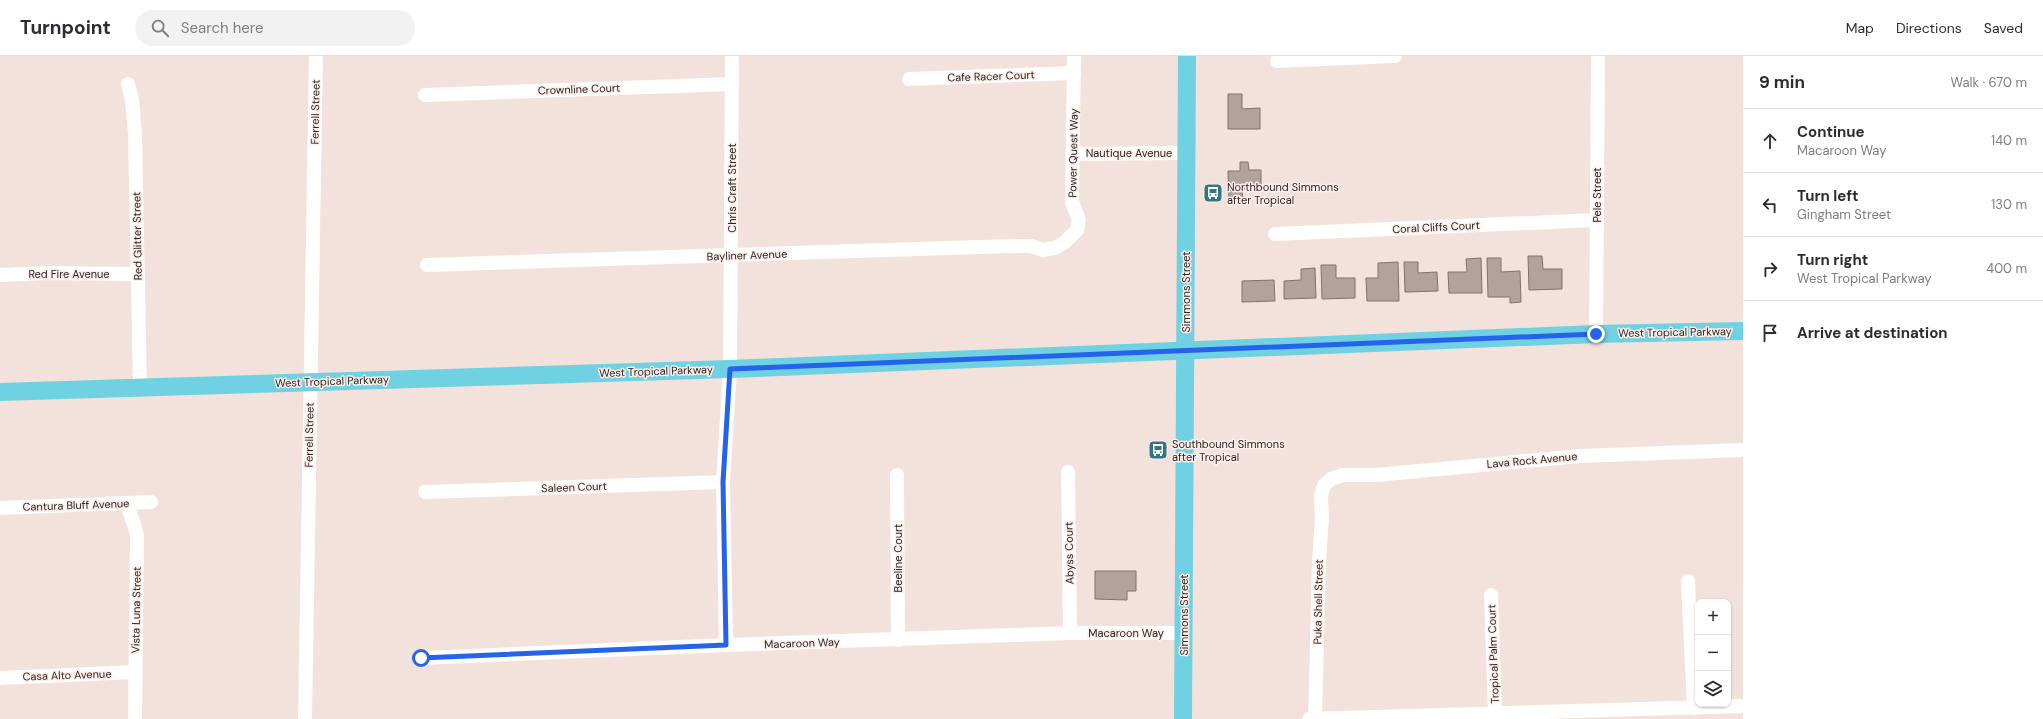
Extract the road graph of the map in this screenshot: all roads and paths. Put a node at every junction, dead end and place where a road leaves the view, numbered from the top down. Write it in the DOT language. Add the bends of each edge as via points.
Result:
graph roads {
  1 [pos="316,56"];
  2 [pos="732,56"];
  3 [pos="1074,56"];
  4 [pos="1187,56"];
  5 [pos="1394,56"];
  6 [pos="1598,56"];
  7 [pos="1277,61"];
  8 [pos="1074,73"];
  9 [pos="909,79"];
  10 [pos="128,84"];
  11 [pos="732,84"];
  12 [pos="425,95"];
  13 [pos="1186,153"];
  14 [pos="1072,154"];
  15 [pos="1597,220"];
  16 [pos="1275,234"];
  17 [pos="1064,243"];
  18 [pos="732,255"];
  19 [pos="428,266"];
  20 [pos="138,274"];
  21 [pos="0,275"];
  22 [pos="1743,331"];
  23 [pos="1596,334"];
  24 [pos="1186,350"];
  25 [pos="730,369"];
  26 [pos="310,382"];
  27 [pos="140,388"];
  28 [pos="0,392"];
  29 [pos="1743,450"];
  30 [pos="1068,472"];
  31 [pos="897,475"];
  32 [pos="723,482"];
  33 [pos="1324,485"];
  34 [pos="425,492"];
  35 [pos="151,502"];
  36 [pos="126,503"];
  37 [pos="0,508"];
  38 [pos="1688,581"];
  39 [pos="1491,595"];
  40 [pos="1070,633"];
  41 [pos="1184,633"];
  42 [pos="898,640"];
  43 [pos="726,645"];
  44 [pos="421,658"];
  45 [pos="135,672"];
  46 [pos="0,678"];
  47 [pos="1743,706"];
  48 [pos="1694,708"];
  49 [pos="1495,713"];
  50 [pos="135,719"];
  51 [pos="305,719"];
  52 [pos="1183,719"];
  53 [pos="1309,719"];
  54 [pos="1316,719"];
  1 -- 26 [label="street, Ferrell Street"];
  2 -- 11 [label="street, Chris Craft Street"];
  3 -- 8 [label="street, Power Quest Way"];
  4 -- 13 [label="main road, Simmons Street"];
  5 -- 7 [label="street"];
  6 -- 15 [label="street, Pele Street"];
  8 -- 9 [label="street, Cafe Racer Court"];
  8 -- 14 [label="street, Power Quest Way"];
  10 -- 20 [label="street, Red Glitter Street" via="136,134"];
  11 -- 12 [label="street, Crownline Court"];
  11 -- 18 [label="street, Chris Craft Street"];
  13 -- 14 [label="street, Nautique Avenue"];
  13 -- 24 [label="main road, Simmons Street"];
  14 -- 17 [label="street, Power Quest Way" via="1072,202 1079,220 1077,230"];
  15 -- 16 [label="street, Coral Cliffs Court"];
  15 -- 23 [label="street, Pele Street"];
  17 -- 18 [label="street, Bayliner Avenue" via="1043,250 1031,246 1011,246"];
  18 -- 19 [label="street, Bayliner Avenue"];
  18 -- 25 [label="street, Chris Craft Street"];
  20 -- 21 [label="street, Red Fire Avenue"];
  20 -- 27 [label="street, Red Glitter Street"];
  22 -- 23 [label="main road, West Tropical Parkway"];
  23 -- 24 [label="main road, West Tropical Parkway"];
  24 -- 25 [label="main road, West Tropical Parkway"];
  24 -- 41 [label="main road, Simmons Street"];
  25 -- 26 [label="main road, West Tropical Parkway"];
  25 -- 32 [label="street, Chris Craft Street"];
  26 -- 27 [label="main road, West Tropical Parkway"];
  26 -- 51 [label="street, Ferrell Street"];
  27 -- 28 [label="main road, West Tropical Parkway"];
  29 -- 33 [label="street, Lava Rock Avenue" via="1580,456 1376,475 1343,475 1331,479"];
  30 -- 40 [label="street, Abyss Court"];
  31 -- 42 [label="street, Beeline Court"];
  32 -- 34 [label="street, Saleen Court"];
  32 -- 43 [label="street, Chris Craft Street"];
  33 -- 54 [label="street, Puka Shell Street" via="1321,496"];
  35 -- 36 [label="street, Cantura Bluff Avenue"];
  36 -- 37 [label="street, Cantura Bluff Avenue"];
  36 -- 45 [label="street, Vista Luna Street" via="137,535"];
  38 -- 48 [label="street"];
  39 -- 49 [label="street, Tropical Palm Court"];
  40 -- 41 [label="street, Macaroon Way"];
  40 -- 42 [label="street, Macaroon Way"];
  41 -- 52 [label="main road, Simmons Street"];
  42 -- 43 [label="street, Macaroon Way"];
  43 -- 44 [label="street, Macaroon Way"];
  45 -- 46 [label="street, Casa Alto Avenue"];
  45 -- 50 [label="street, Vista Luna Street"];
  47 -- 48 [label="street"];
  48 -- 49 [label="street"];
  49 -- 54 [label="street"];
  53 -- 54 [label="street"];
}
